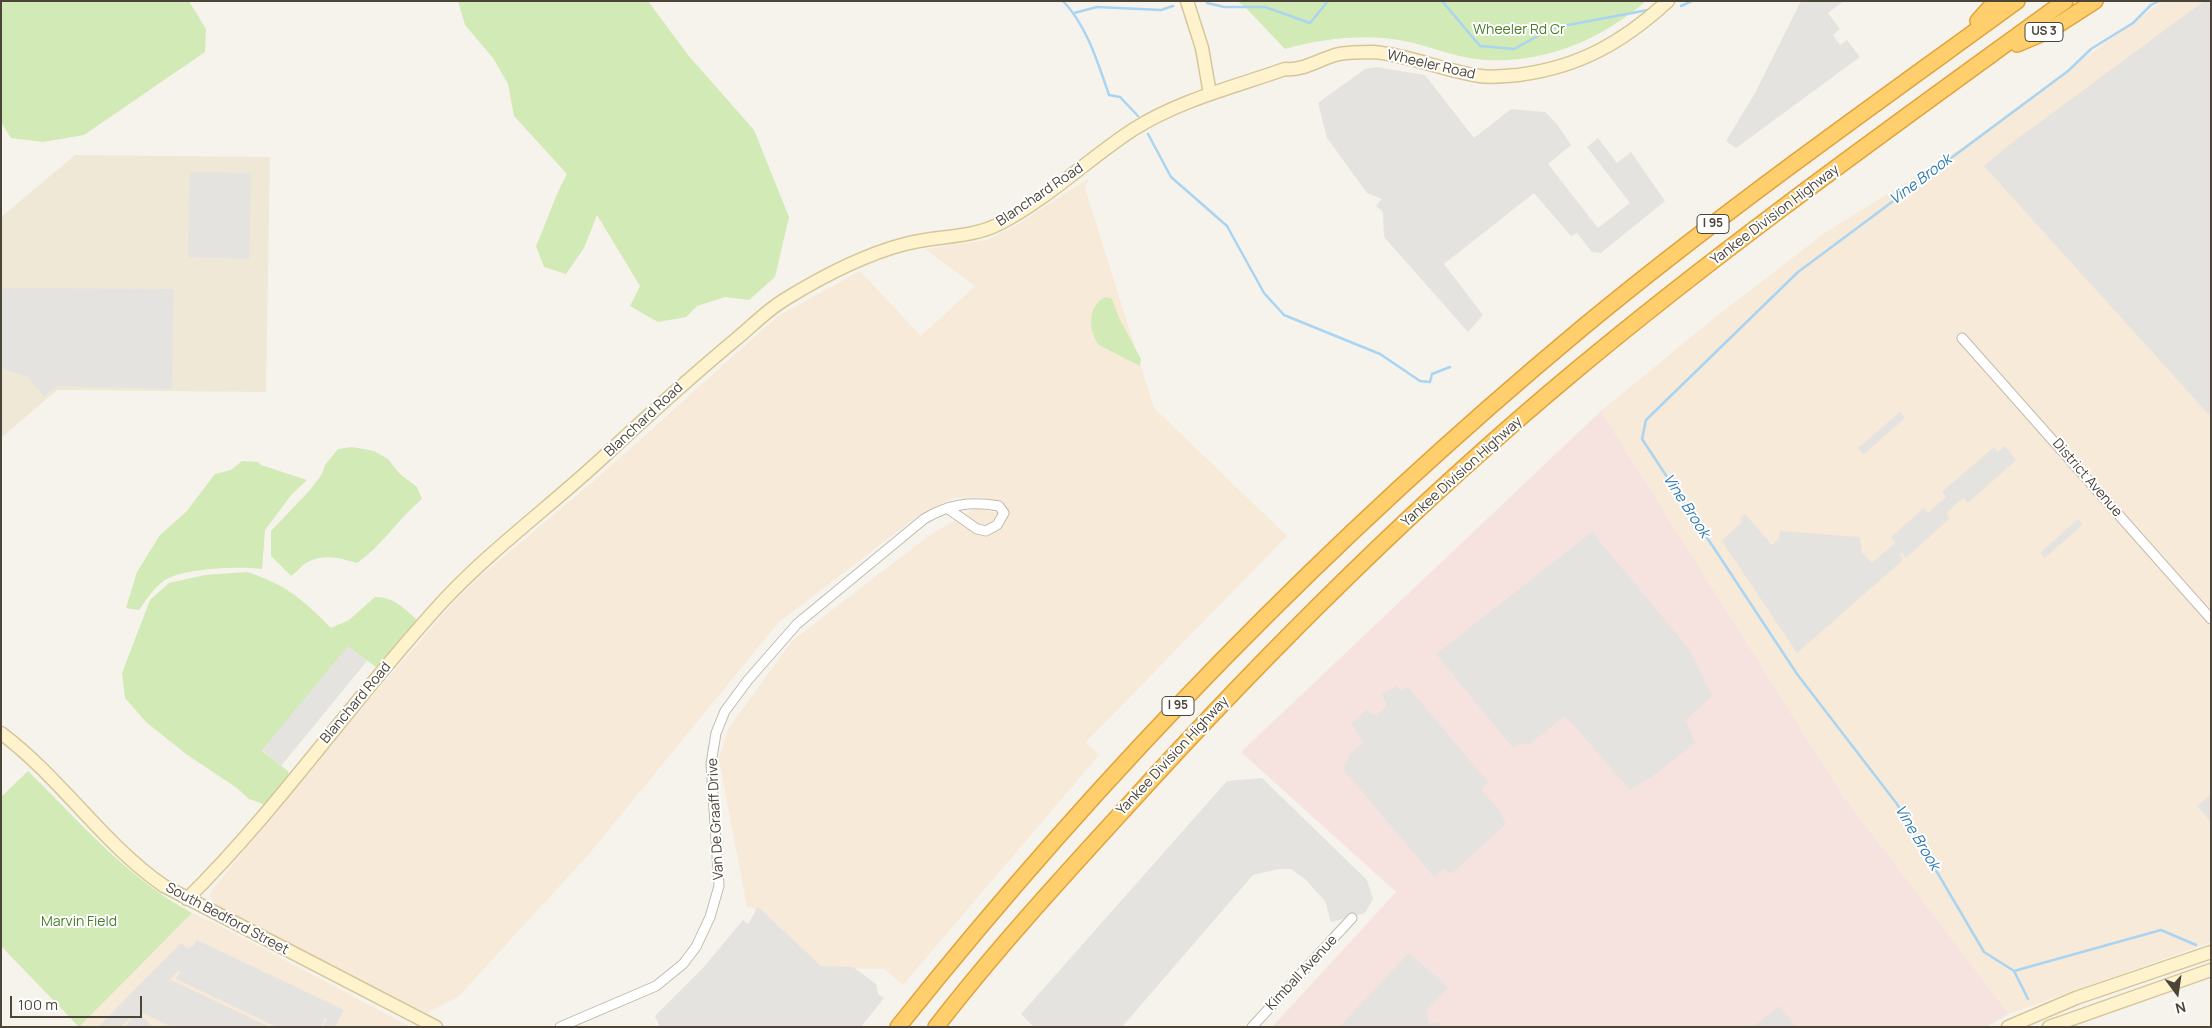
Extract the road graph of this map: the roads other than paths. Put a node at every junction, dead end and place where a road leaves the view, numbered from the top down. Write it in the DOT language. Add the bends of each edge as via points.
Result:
graph roads {
  1 [pos="1188,1"];
  2 [pos="1668,1"];
  3 [pos="1996,1"];
  4 [pos="2017,1"];
  5 [pos="2065,1"];
  6 [pos="2095,1"];
  7 [pos="1951,49"];
  8 [pos="1990,56"];
  9 [pos="1210,94"];
  10 [pos="1962,338"];
  11 [pos="947,508"];
  12 [pos="2211,619"];
  13 [pos="1,733"];
  14 [pos="187,899"];
  15 [pos="1352,918"];
  16 [pos="2211,952"];
  17 [pos="2211,970"];
  18 [pos="436,1027"];
  19 [pos="560,1027"];
  20 [pos="898,1027"];
  21 [pos="936,1027"];
  22 [pos="1252,1027"];
  23 [pos="2008,1027"];
  24 [pos="2049,1027"];
  1 -- 9 [label="main road" via="1201,42"];
  2 -- 9 [label="main road, Wheeler Road" via="1624,38 1602,51 1582,60 1532,73 1482,77 1389,54 1354,52 1338,54 1294,70 1285,69"];
  3 -- 7 [label="highway"];
  4 -- 7 [label="highway, Yankee Division Highway / I 95"];
  5 -- 8 [label="highway, Yankee Division Highway / I 95"];
  6 -- 8 [label="highway, US 3" via="2050,30"];
  7 -- 20 [label="highway, Yankee Division Highway / I 95" via="1770,180 1591,321 1450,441 1357,526 1214,668 1119,769 961,948"];
  8 -- 21 [label="highway, Yankee Division Highway / I 95" via="1704,268 1576,370 1431,498 1328,596 1176,752 1033,910"];
  9 -- 14 [label="main road, Blanchard Road" via="1178,106 1131,131 1027,207 994,226 965,235 920,240 878,253 814,283 768,311 464,580 370,684 255,828"];
  10 -- 12 [label="street, District Avenue"];
  11 -- 11 [label="street, Van De Graaff Drive" via="977,529 986,531 997,524 1004,513 999,506 980,503"];
  11 -- 19 [label="street, Van De Graaff Drive" via="924,519 797,624 725,711 716,733 710,764 720,886 707,924 693,951 677,970 656,986"];
  13 -- 14 [label="main road, South Bedford Street" via="132,861"];
  14 -- 18 [label="main road, South Bedford Street"];
  15 -- 22 [label="street, Kimball Avenue"];
  16 -- 23 [label="main road" via="2076,998"];
  17 -- 24 [label="main road"];
}
